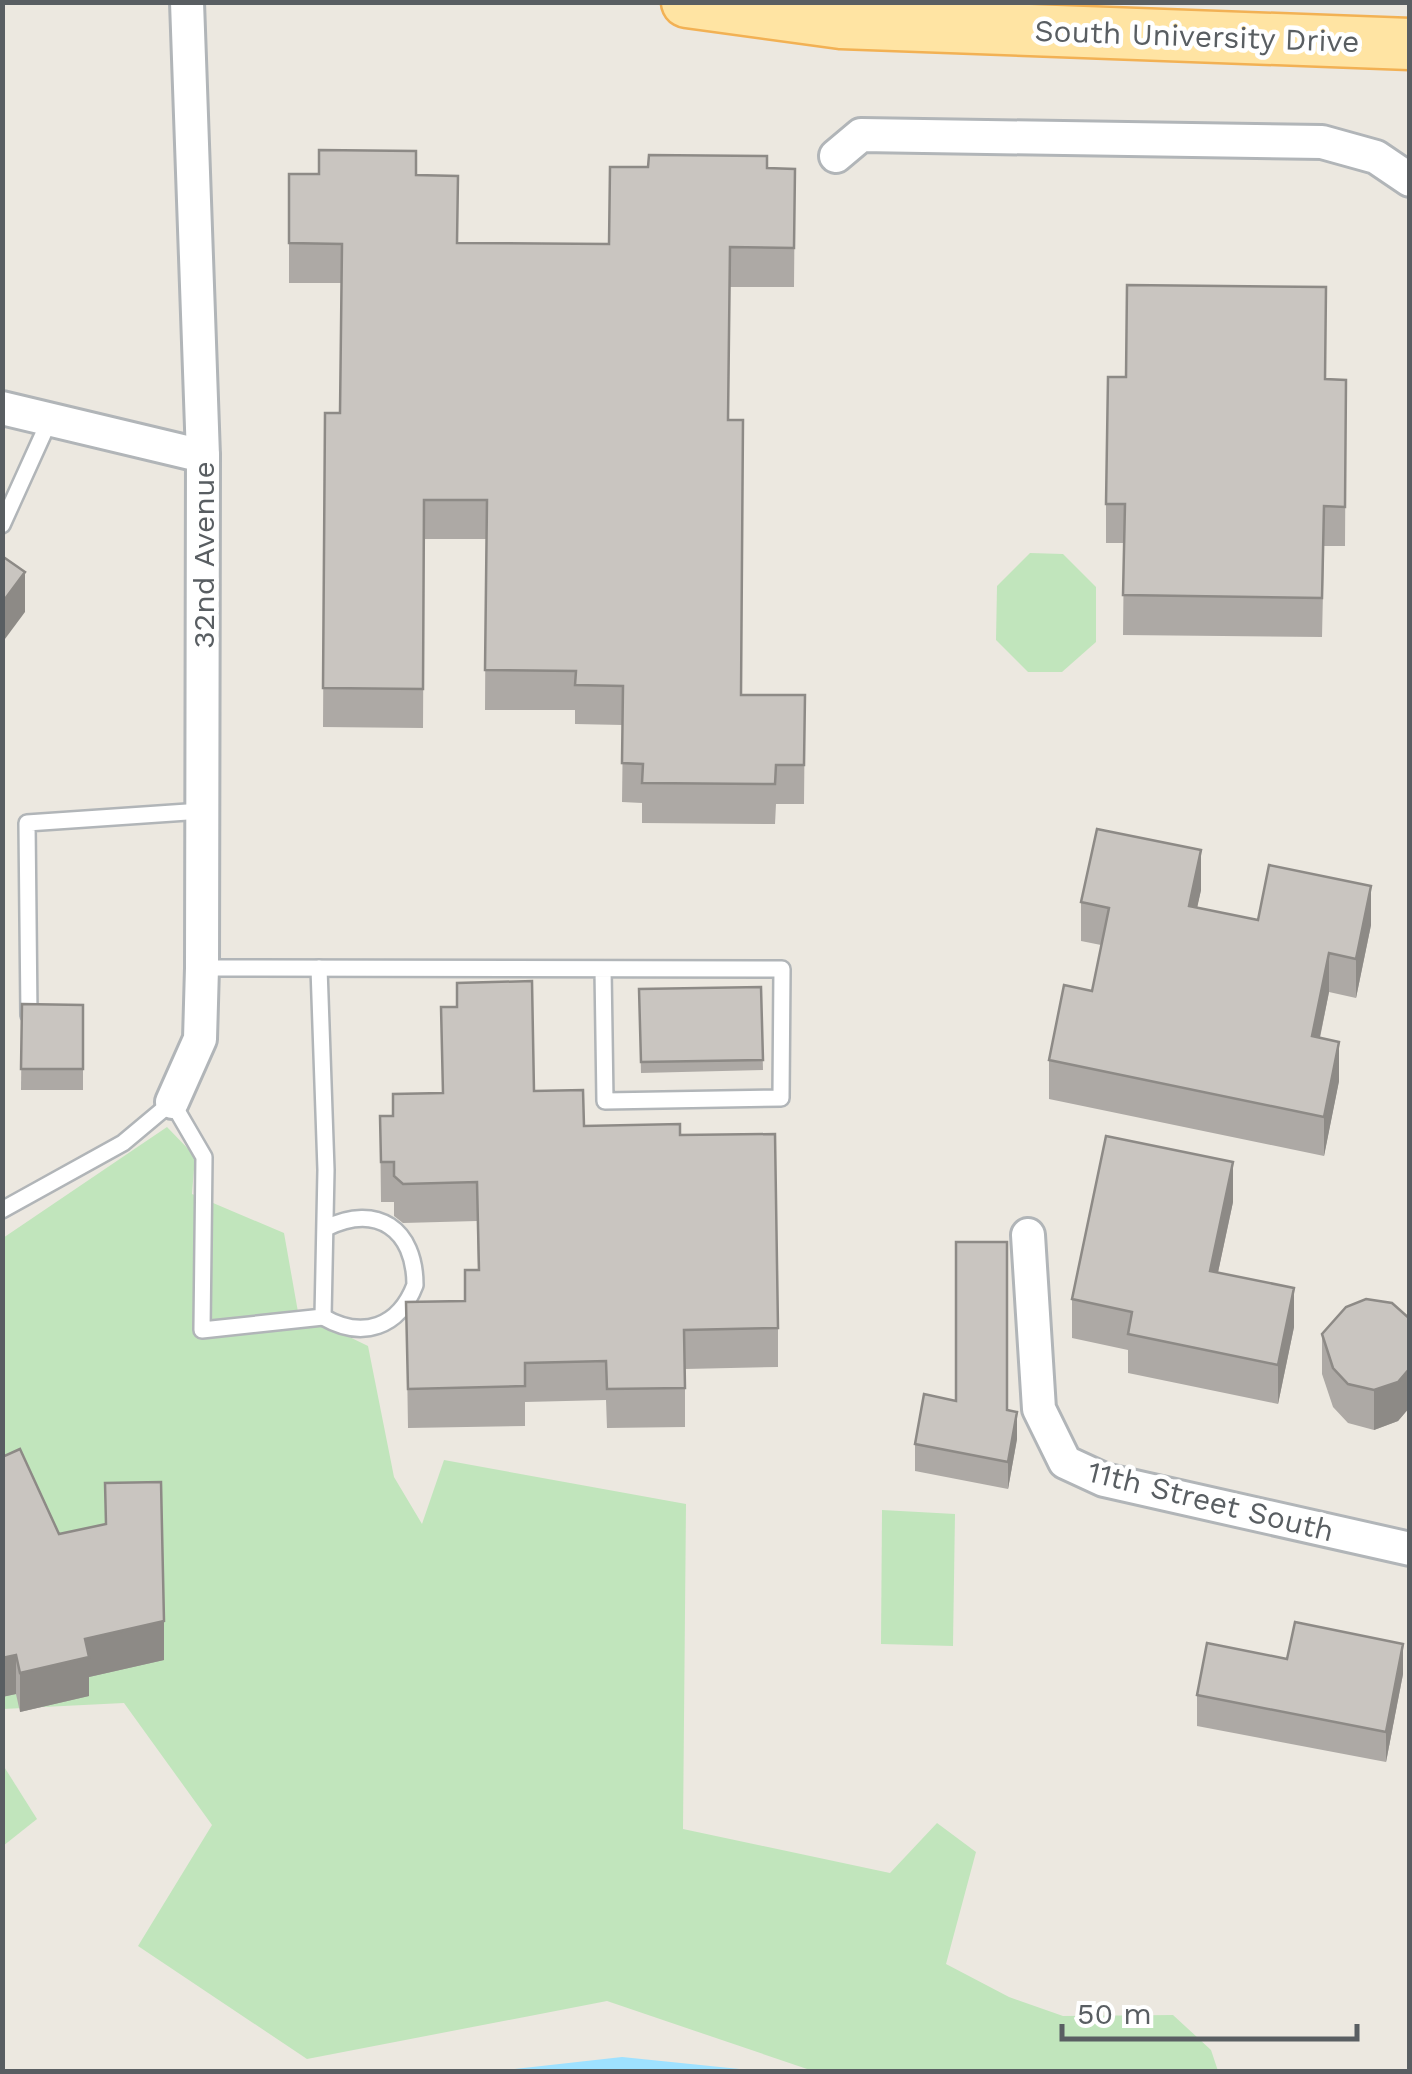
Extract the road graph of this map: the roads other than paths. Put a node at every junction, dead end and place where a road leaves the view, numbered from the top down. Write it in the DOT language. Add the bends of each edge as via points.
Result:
graph roads {
  1 [pos="187,2"];
  2 [pos="687,2"];
  3 [pos="1410,44"];
  4 [pos="836,156"];
  5 [pos="1410,180"];
  6 [pos="2,408"];
  7 [pos="50,419"];
  8 [pos="203,456"];
  9 [pos="2,525"];
  10 [pos="202,811"];
  11 [pos="202,968"];
  12 [pos="319,968"];
  13 [pos="603,968"];
  14 [pos="29,1015"];
  15 [pos="172,1102"];
  16 [pos="2,1210"];
  17 [pos="326,1228"];
  18 [pos="1028,1235"];
  19 [pos="323,1317"];
  20 [pos="1410,1550"];
  1 -- 8 [label="street, 32nd Avenue"];
  2 -- 3 [label="main road, South University Drive" via="841,23"];
  4 -- 5 [label="street" via="861,135 1322,142 1376,157"];
  6 -- 7 [label="street"];
  7 -- 8 [label="street"];
  7 -- 9 [label="lane"];
  8 -- 10 [label="street, 32nd Avenue"];
  10 -- 11 [label="street, 32nd Avenue"];
  10 -- 14 [label="lane" via="27,823"];
  11 -- 12 [label="lane"];
  11 -- 15 [label="street, 32nd Avenue" via="200,1039"];
  12 -- 13 [label="lane"];
  12 -- 17 [label="lane"];
  13 -- 13 [label="lane" via="604,1101 780,1098 782,968"];
  15 -- 16 [label="lane" via="123,1143"];
  15 -- 19 [label="lane" via="204,1157 202,1330"];
  17 -- 19 [label="lane"];
  17 -- 19 [label="lane" via="362,1217 382,1221 410,1247 416,1285 395,1318 378,1327 359,1330"];
  18 -- 20 [label="street, 11th Street South" via="1039,1408 1065,1462 1104,1480"];
}
